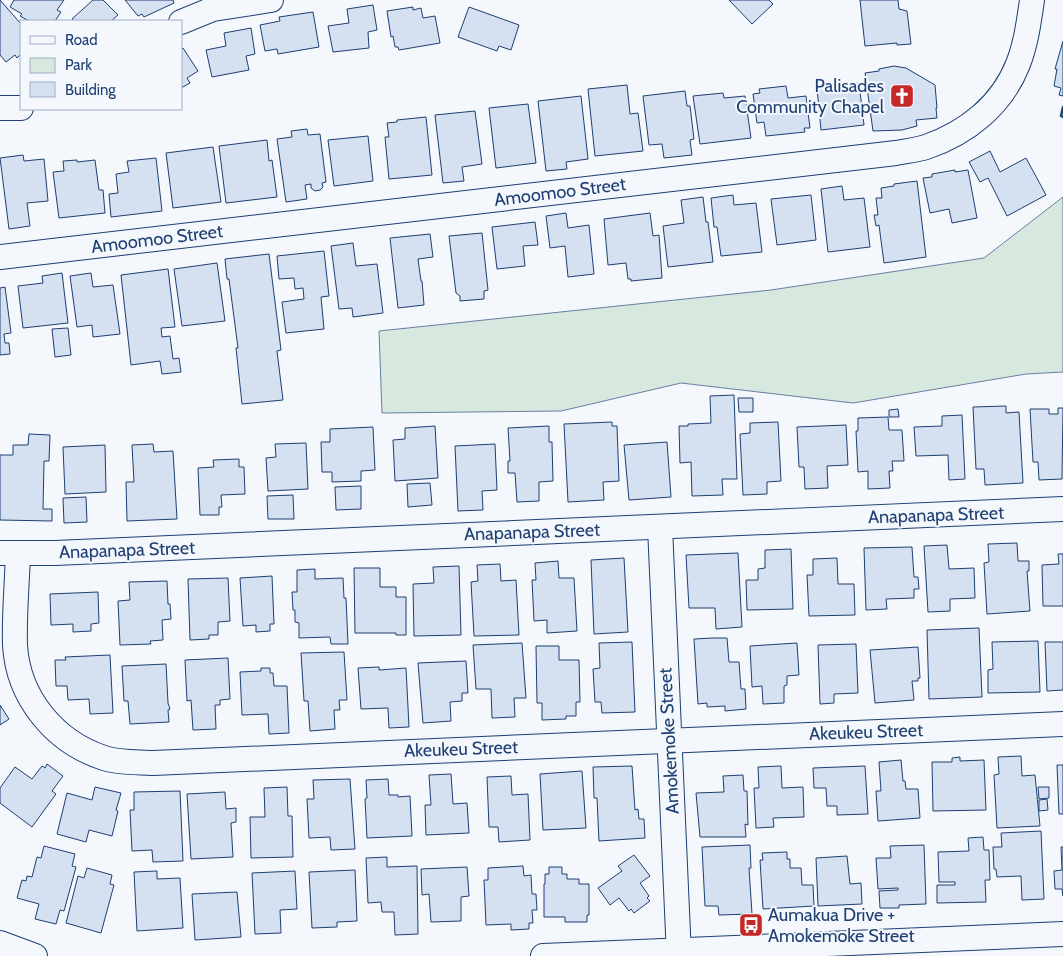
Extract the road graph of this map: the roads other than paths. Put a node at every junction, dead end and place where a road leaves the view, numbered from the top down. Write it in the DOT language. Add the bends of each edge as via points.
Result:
graph roads {
  1 [pos="270,0"];
  2 [pos="1032,0"];
  3 [pos="182,22"];
  4 [pos="0,108"];
  5 [pos="20,108"];
  6 [pos="0,257"];
  7 [pos="1063,509"];
  8 [pos="660,527"];
  9 [pos="9,553"];
  10 [pos="1063,724"];
  11 [pos="669,741"];
  12 [pos="1063,934"];
  13 [pos="0,943"];
  14 [pos="678,953"];
  15 [pos="35,956"];
  16 [pos="543,956"];
  1 -- 3 [label="street" via="213,10"];
  2 -- 6 [label="street, Amoomoo Street" via="1025,44 1010,82 984,115 952,136 925,148 896,154"];
  4 -- 5 [label="street"];
  7 -- 8 [label="street, Anapanapa Street"];
  8 -- 9 [label="street, Anapanapa Street"];
  8 -- 11 [label="street, Amokemoke Street"];
  9 -- 11 [label="street, Akeukeu Street" via="15,646 27,693 51,726 84,750 105,759 153,763"];
  10 -- 11 [label="street, Akeukeu Street"];
  11 -- 14 [label="street, Amokemoke Street"];
  12 -- 14 [label="street"];
  13 -- 15 [label="street"];
  14 -- 16 [label="street"];
}
